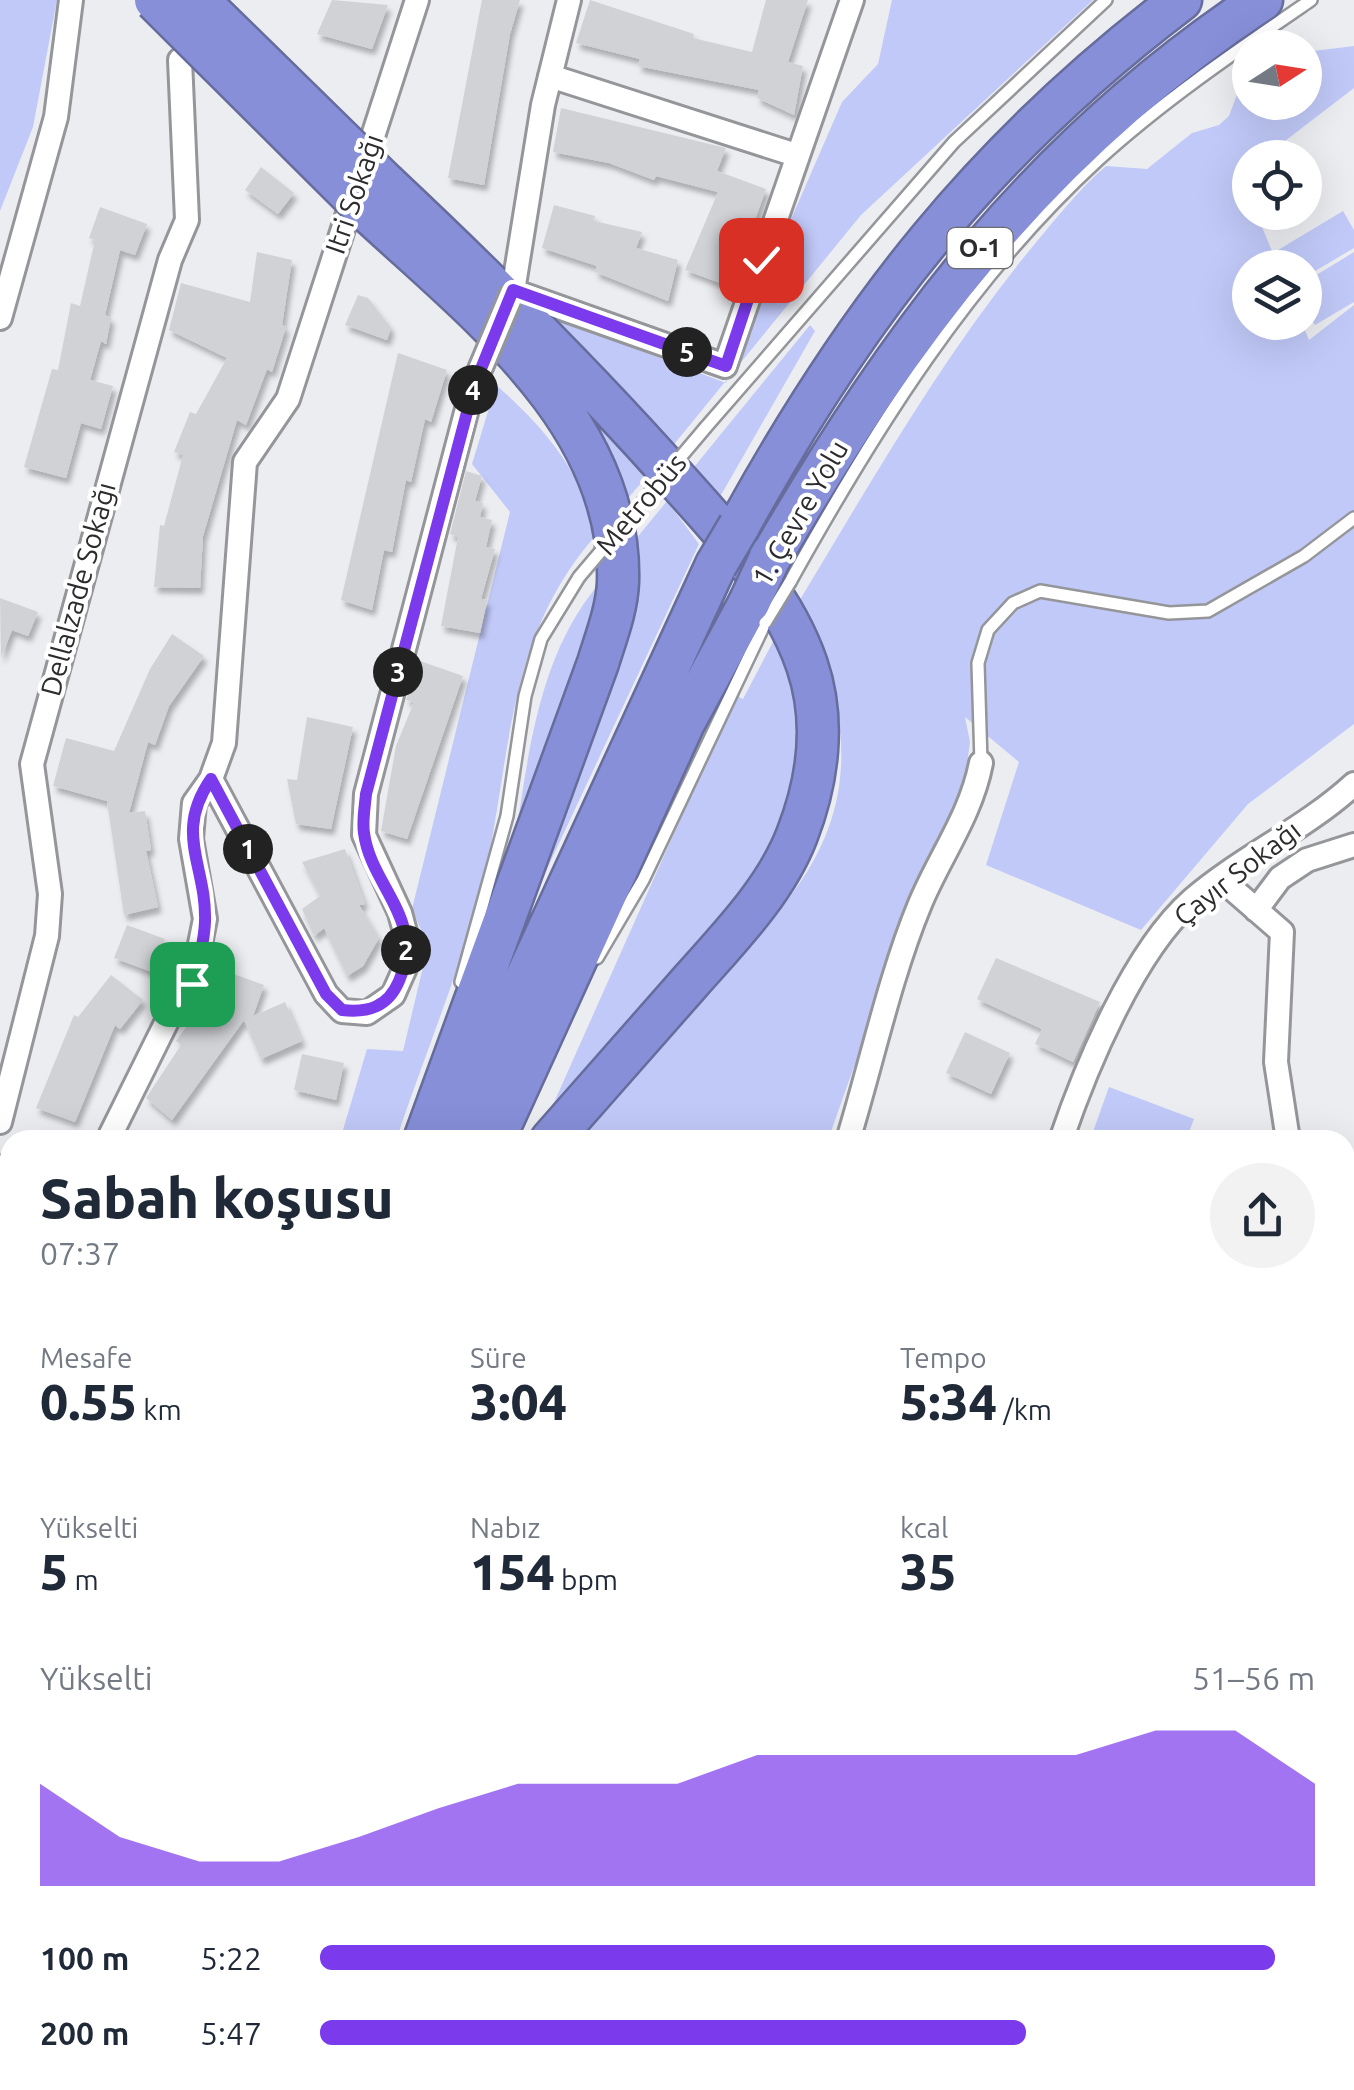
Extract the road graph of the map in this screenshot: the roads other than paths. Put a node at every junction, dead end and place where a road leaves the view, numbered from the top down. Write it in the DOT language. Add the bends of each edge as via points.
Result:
graph roads {
  1 [pos="71,0"];
  2 [pos="155,0"];
  3 [pos="198,0"];
  4 [pos="417,0"];
  5 [pos="569,0"];
  6 [pos="852,0"];
  7 [pos="1106,0"];
  8 [pos="1181,0"];
  9 [pos="1262,0"];
  10 [pos="1311,0"];
  11 [pos="180,60"];
  12 [pos="550,76"];
  13 [pos="796,155"];
  14 [pos="376,197"];
  15 [pos="513,290"];
  16 [pos="0,318"];
  17 [pos="1354,518"];
  18 [pos="780,571"];
  19 [pos="757,613"];
  20 [pos="981,763"];
  21 [pos="211,779"];
  22 [pos="1354,784"];
  23 [pos="1354,845"];
  24 [pos="1220,880"];
  25 [pos="1256,910"];
  26 [pos="592,968"];
  27 [pos="581,982"];
  28 [pos="455,1002"];
  29 [pos="549,1021"];
  30 [pos="439,1056"];
  31 [pos="0,1122"];
  32 [pos="113,1130"];
  33 [pos="415,1130"];
  34 [pos="428,1130"];
  35 [pos="456,1130"];
  36 [pos="499,1130"];
  37 [pos="561,1130"];
  38 [pos="851,1130"];
  39 [pos="1065,1130"];
  40 [pos="1286,1130"];
  1 -- 16 [label="street" via="56,117"];
  2 -- 14 [label="highway, bridge"];
  3 -- 14 [label="highway, bridge"];
  4 -- 21 [label="street, Itri Sokağı" via="312,335 288,399 245,462 224,743"];
  5 -- 12 [label="street"];
  6 -- 13 [label="street"];
  7 -- 28 [label="lane, Metrobüs, bridge" via="954,142 579,577 541,638 507,816"];
  8 -- 35 [label="highway, 1. Çevre Yolu / O-1, bridge" via="1063,95 937,226 839,356 716,565"];
  9 -- 18 [label="highway, 1. Çevre Yolu / O-1" via="1139,91 1048,172 995,231 878,380"];
  10 -- 18 [label="lane" via="1198,78 1098,160 1016,245 922,365"];
  11 -- 31 [label="street, Dellalzade Sokağı" via="187,220 170,260 32,764 50,894 47,936"];
  12 -- 13 [label="street"];
  12 -- 15 [label="street"];
  13 -- 15 [label="street" via="726,366"];
  14 -- 34 [label="highway" via="562,407 610,514 618,584 598,663"];
  14 -- 37 [label="highway" via="540,335 740,552 789,624 817,707 818,754 809,799 784,862 714,954"];
  15 -- 21 [label="street, bridge" via="474,386 366,794 364,835 407,940 393,995 367,1012 342,1010 326,994"];
  17 -- 20 [label="lane" via="1304,556 1208,611 1169,613 1040,591 1013,602 988,630 978,664"];
  18 -- 19 [label="highway, 1. Çevre Yolu / O-1, bridge"];
  19 -- 26 [label="lane" via="644,880"];
  19 -- 29 [label="highway, 1. Çevre Yolu / O-1" via="684,723"];
  20 -- 38 [label="street" via="920,904"];
  21 -- 32 [label="street, Itri Sokağı" via="194,803 192,821 205,919 192,984"];
  22 -- 24 [label="street, Çayır Sokağı"];
  23 -- 25 [label="street" via="1308,860 1280,878"];
  24 -- 25 [label="street"];
  24 -- 39 [label="street, Çayır Sokağı" via="1161,933 1122,997"];
  25 -- 40 [label="street" via="1282,932 1284,944 1276,1062"];
  27 -- 29 [label="lane"];
  29 -- 36 [label="highway, 1. Çevre Yolu / O-1"];
  30 -- 33 [label="lane"];
}
